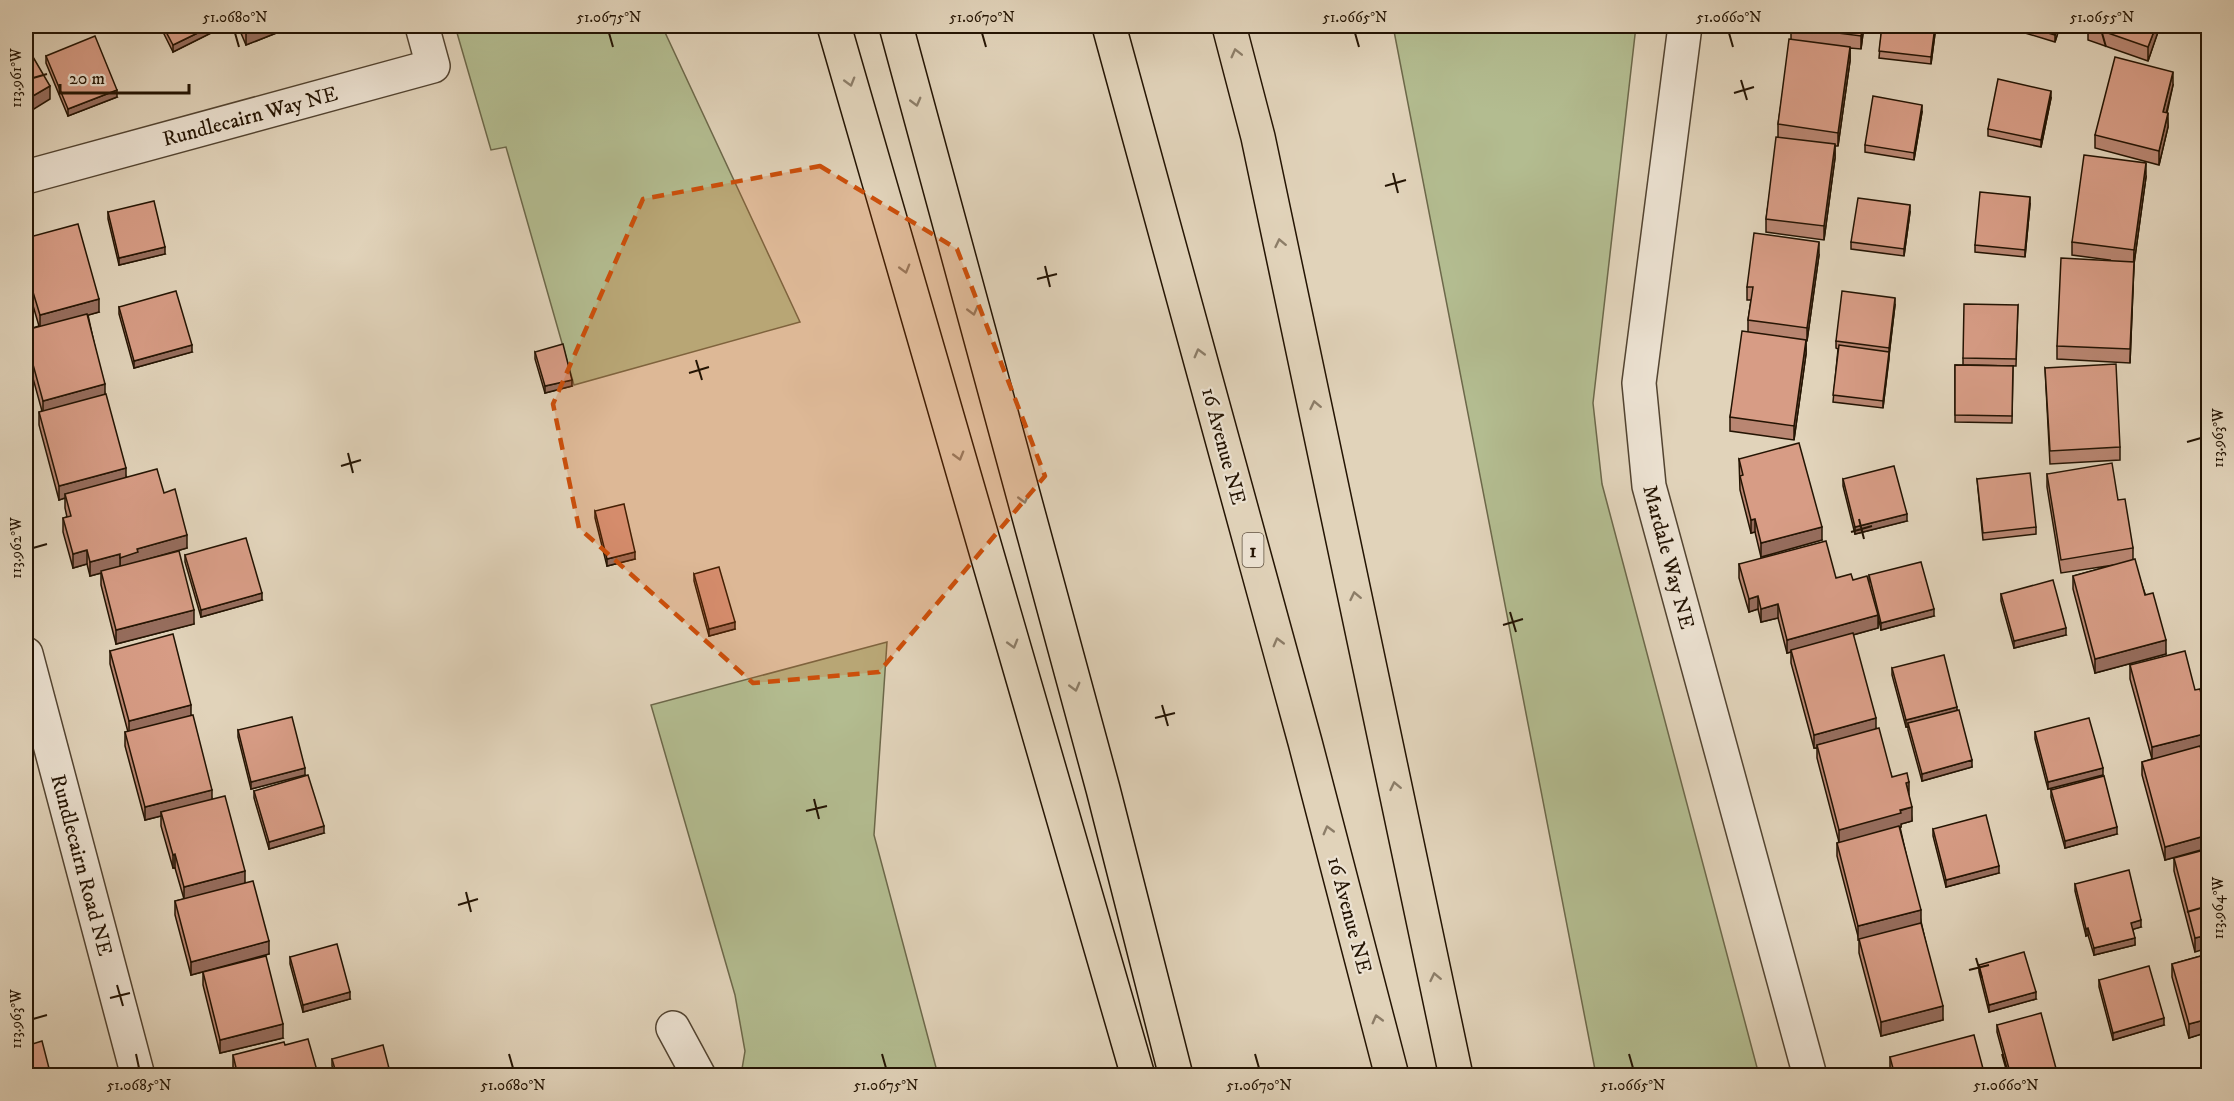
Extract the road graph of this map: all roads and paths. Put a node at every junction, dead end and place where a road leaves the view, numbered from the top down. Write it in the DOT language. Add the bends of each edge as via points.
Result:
graph roads {
  1 [pos="422,26"];
  2 [pos="834,26"];
  3 [pos="896,26"];
  4 [pos="1109,26"];
  5 [pos="1229,26"];
  6 [pos="1685,26"];
  7 [pos="26,177"];
  8 [pos="26,654"];
  9 [pos="673,1028"];
  10 [pos="138,1076"];
  11 [pos="699,1076"];
  12 [pos="1138,1076"];
  13 [pos="1176,1076"];
  14 [pos="1392,1076"];
  15 [pos="1456,1076"];
  16 [pos="1810,1076"];
  1 -- 7 [label="street, Rundlecairn Way NE" via="433,66"];
  2 -- 12 [label="highway, one-way"];
  3 -- 13 [label="highway, one-way" via="1097,766"];
  14 -- 4 [label="highway, 16 Avenue NE / 1, one-way"];
  15 -- 5 [label="highway, one-way" via="1258,137"];
  6 -- 16 [label="street, Mardale Way NE" via="1639,383 1649,486"];
  8 -- 10 [label="street, Rundlecairn Road NE"];
  9 -- 11 [label="street"];
}
